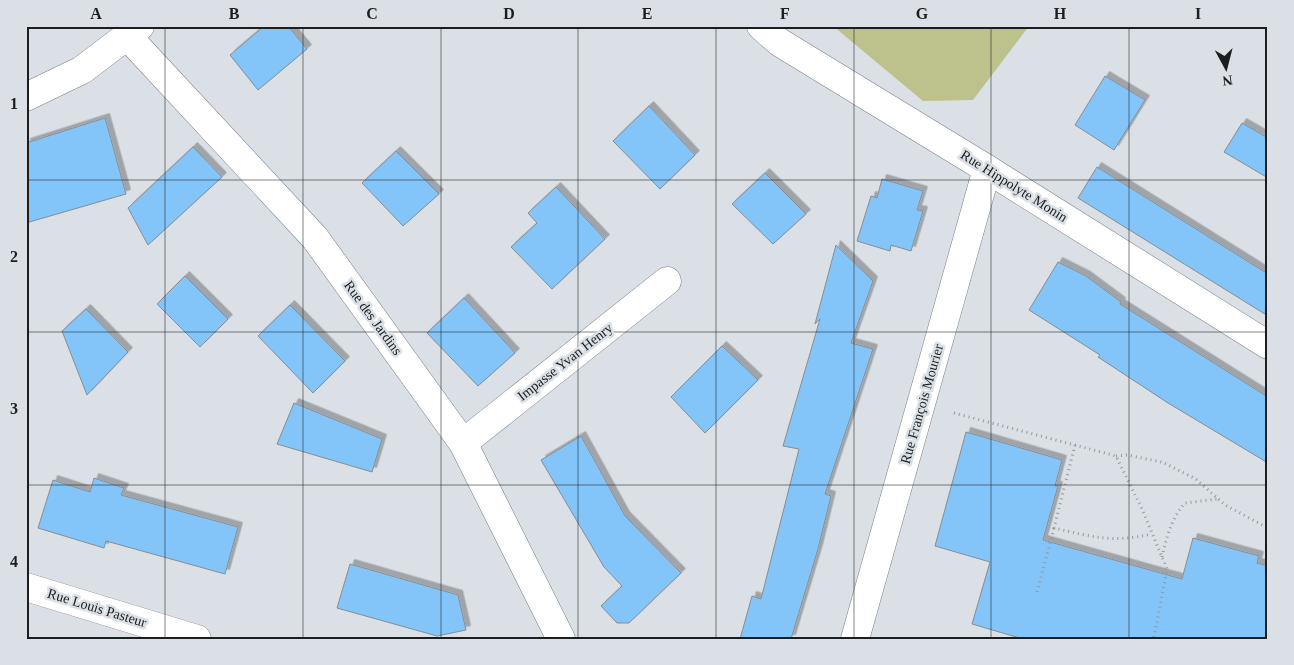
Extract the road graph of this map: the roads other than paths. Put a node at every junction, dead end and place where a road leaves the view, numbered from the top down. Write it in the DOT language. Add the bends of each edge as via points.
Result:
graph roads {
  1 [pos="761,26"];
  2 [pos="134,32"];
  3 [pos="26,97"];
  4 [pos="987,169"];
  5 [pos="667,281"];
  6 [pos="1268,345"];
  7 [pos="463,443"];
  8 [pos="26,587"];
  9 [pos="197,639"];
  10 [pos="561,639"];
  11 [pos="855,639"];
  1 -- 4 [label="street, Rue Hippolyte Monin" via="779,42"];
  2 -- 3 [label="street" via="82,70"];
  2 -- 7 [label="street, Rue des Jardins" via="315,238"];
  4 -- 6 [label="street, Rue Hippolyte Monin"];
  4 -- 11 [label="street, Rue François Mourier"];
  5 -- 7 [label="street, Impasse Yvan Henry"];
  7 -- 10 [label="street, Rue des Jardins"];
  8 -- 9 [label="street, Rue Louis Pasteur"];
}
